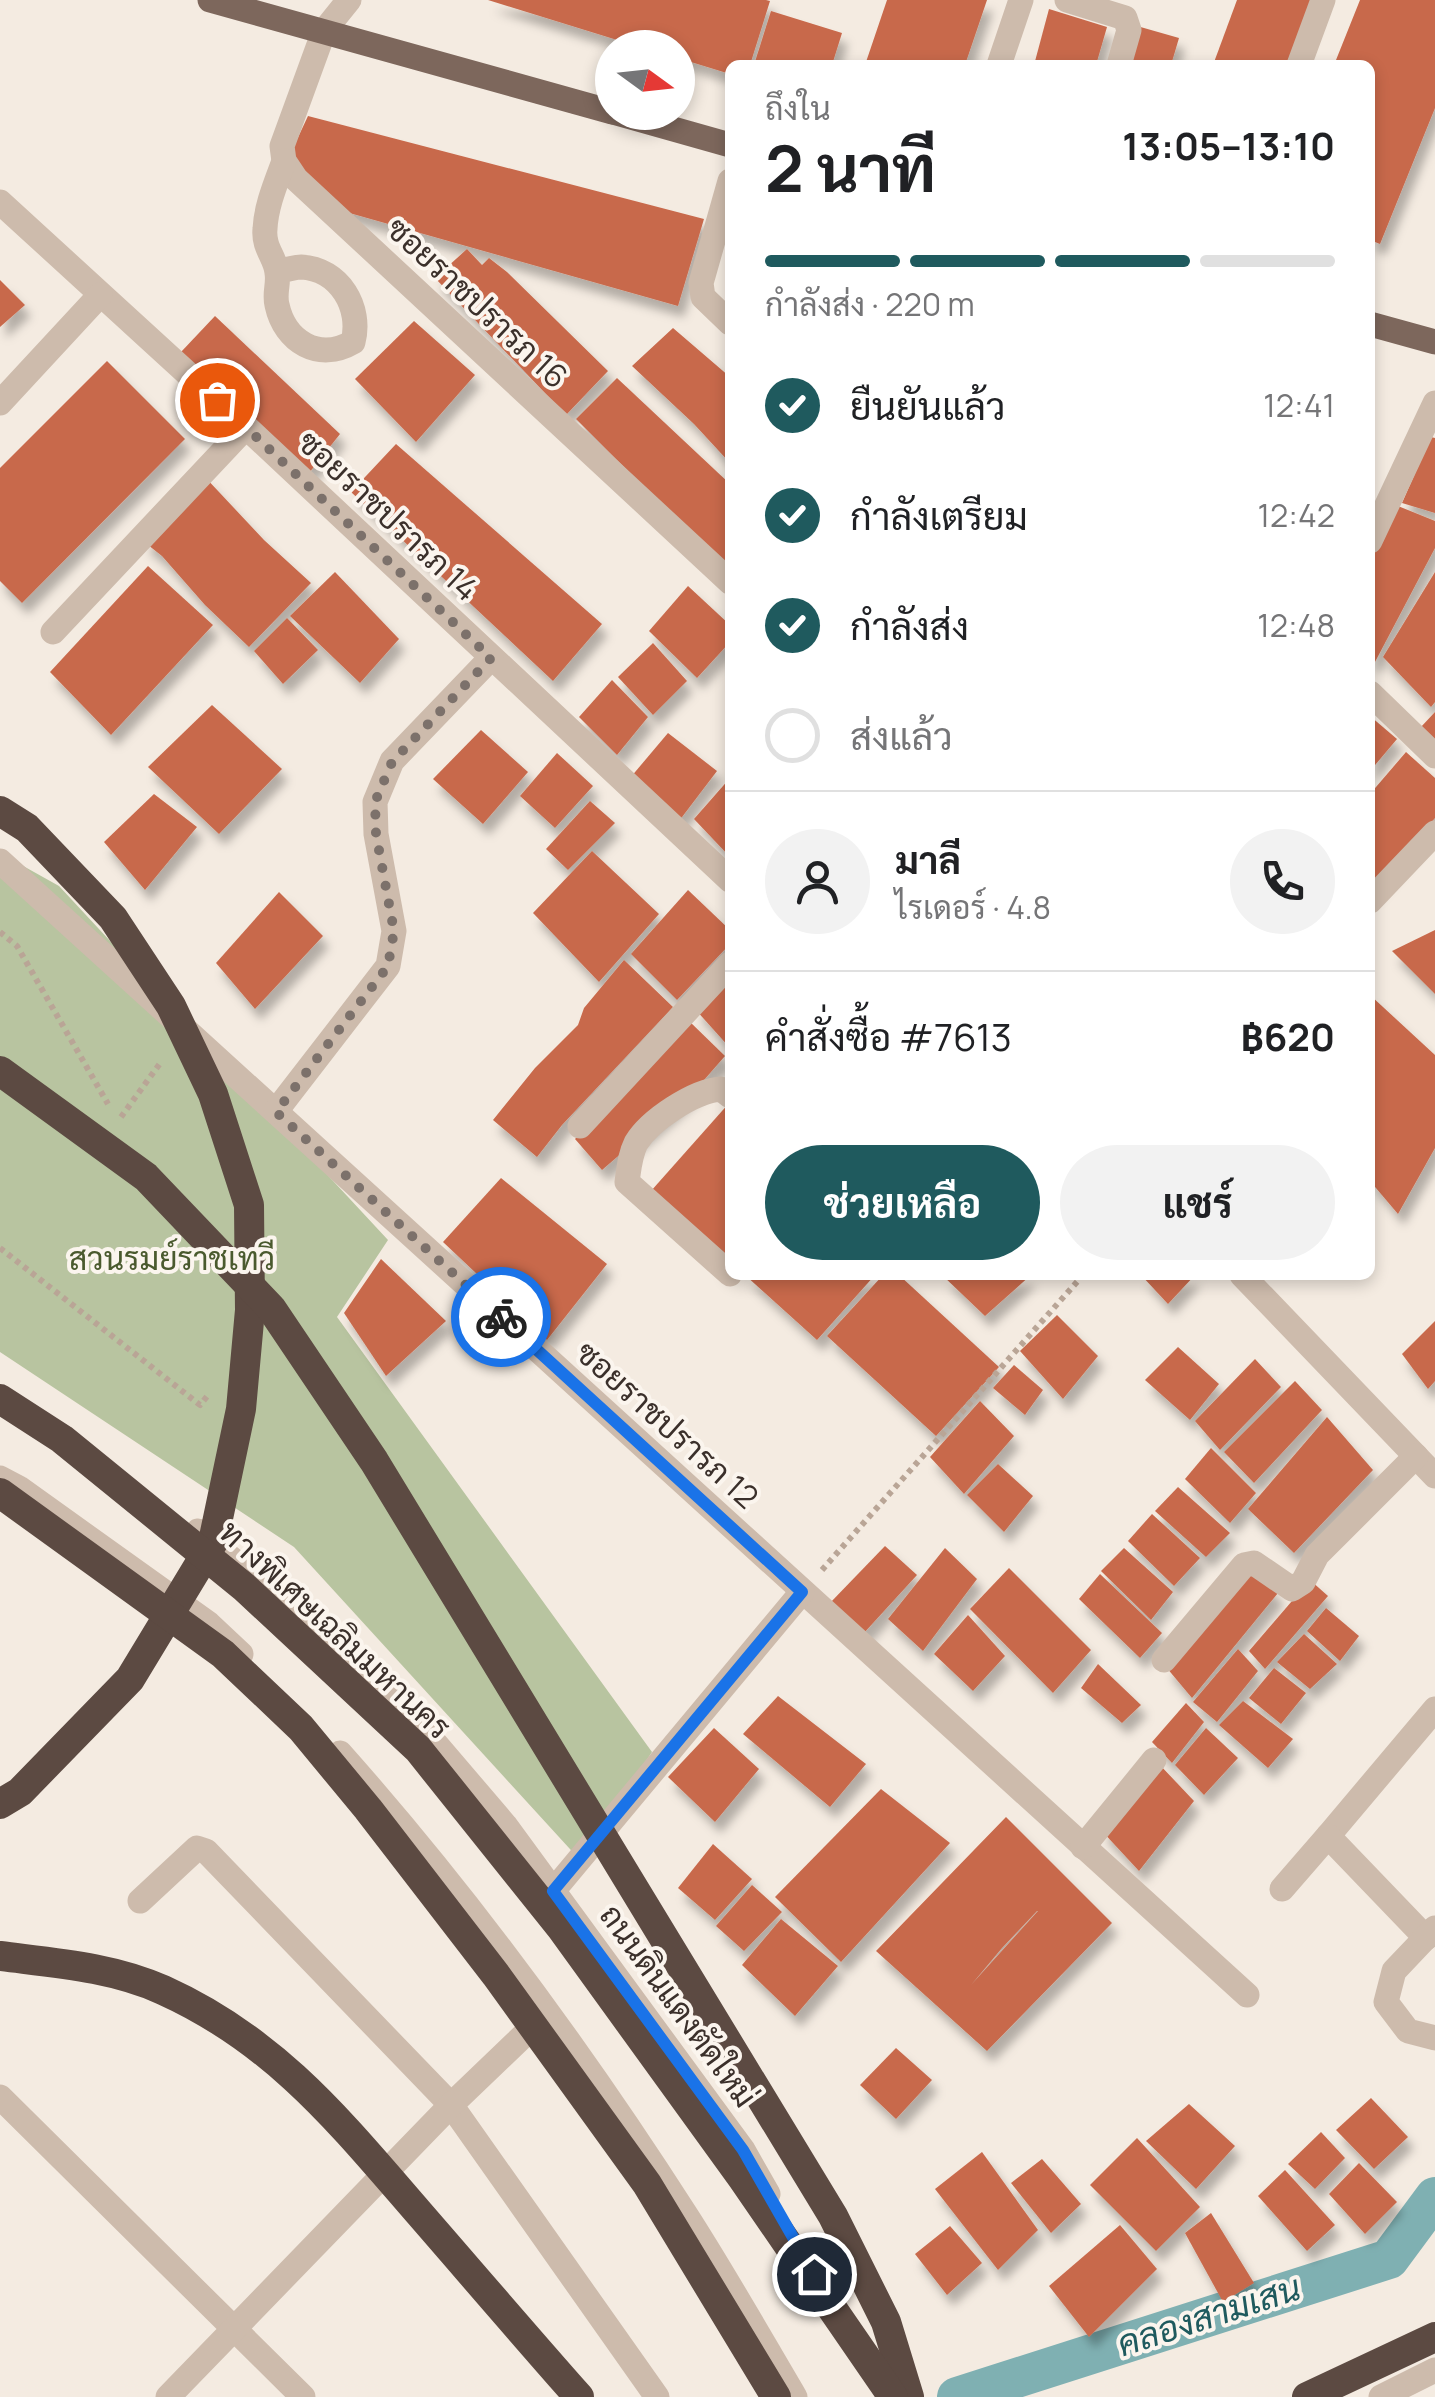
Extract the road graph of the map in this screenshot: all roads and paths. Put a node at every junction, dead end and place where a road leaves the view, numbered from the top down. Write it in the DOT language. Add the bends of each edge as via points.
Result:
graph roads {
  1 [pos="210,0"];
  2 [pos="349,0"];
  3 [pos="1022,0"];
  4 [pos="1067,0"];
  5 [pos="1323,0"];
  6 [pos="324,31"];
  7 [pos="1001,60"];
  8 [pos="1120,60"];
  9 [pos="1301,60"];
  10 [pos="595,107"];
  11 [pos="677,130"];
  12 [pos="725,144"];
  13 [pos="284,161"];
  14 [pos="725,199"];
  15 [pos="0,202"];
  16 [pos="278,272"];
  17 [pos="100,295"];
  18 [pos="725,317"];
  19 [pos="1375,325"];
  20 [pos="1435,342"];
  21 [pos="0,403"];
  22 [pos="1435,403"];
  23 [pos="246,427"];
  24 [pos="1375,530"];
  25 [pos="725,577"];
  26 [pos="53,632"];
  27 [pos="491,658"];
  28 [pos="1375,698"];
  29 [pos="1435,756"];
  30 [pos="0,811"];
  31 [pos="1435,832"];
  32 [pos="0,861"];
  33 [pos="725,875"];
  34 [pos="1375,896"];
  35 [pos="725,969"];
  36 [pos="185,1029"];
  37 [pos="0,1071"];
  38 [pos="725,1092"];
  39 [pos="276,1112"];
  40 [pos="119,1120"];
  41 [pos="580,1126"];
  42 [pos="725,1269"];
  43 [pos="1079,1280"];
  44 [pos="1247,1280"];
  45 [pos="0,1387"];
  46 [pos="0,1399"];
  47 [pos="1416,1456"];
  48 [pos="1435,1476"];
  49 [pos="0,1478"];
  50 [pos="0,1492"];
  51 [pos="802,1592"];
  52 [pos="1164,1660"];
  53 [pos="1435,1710"];
  54 [pos="1154,1760"];
  55 [pos="0,1804"];
  56 [pos="1328,1836"];
  57 [pos="1083,1847"];
  58 [pos="1282,1890"];
  59 [pos="553,1891"];
  60 [pos="140,1901"];
  61 [pos="1430,1932"];
  62 [pos="0,1956"];
  63 [pos="1247,1996"];
  64 [pos="546,2013"];
  65 [pos="1435,2038"];
  66 [pos="0,2097"];
  67 [pos="451,2105"];
  68 [pos="234,2330"];
  69 [pos="1435,2337"];
  70 [pos="1435,2370"];
  71 [pos="168,2397"];
  72 [pos="302,2397"];
  73 [pos="578,2397"];
  74 [pos="657,2397"];
  75 [pos="776,2397"];
  76 [pos="795,2397"];
  77 [pos="890,2397"];
  78 [pos="908,2397"];
  79 [pos="1308,2397"];
  80 [pos="1382,2397"];
  1 -- 6 [label="main road"];
  2 -- 6 [label="street"];
  3 -- 7 [label="street"];
  4 -- 8 [label="street" via="1125,18 1129,30"];
  5 -- 9 [label="street"];
  6 -- 10 [label="main road"];
  6 -- 13 [label="street" via="282,146"];
  11 -- 12 [label="main road"];
  13 -- 16 [label="street" via="264,230"];
  13 -- 25 [label="street, ซอยราชปรารภ 16"];
  14 -- 18 [label="street" via="701,284 703,297"];
  15 -- 17 [label="street, ซอยราชปรารภ 14"];
  17 -- 21 [label="street"];
  17 -- 23 [label="street, ซอยราชปรารภ 14"];
  19 -- 20 [label="main road"];
  22 -- 24 [label="street"];
  23 -- 26 [label="street"];
  23 -- 27 [label="street, ซอยราชปรารภ 14"];
  27 -- 33 [label="street, ซอยราชปรารภ 14"];
  27 -- 39 [label="street" via="392,762 375,802 394,931 388,966"];
  28 -- 29 [label="street"];
  30 -- 55 [label="highway" via="27,828 113,918 171,1006 213,1094 249,1205 250,1292 241,1409 213,1542 130,1678 20,1792"];
  31 -- 34 [label="street"];
  32 -- 36 [label="street, ซอยราชปรารภ 12"];
  35 -- 41 [label="street"];
  36 -- 39 [label="street, ซอยราชปรารภ 12"];
  36 -- 40 [label="path"];
  37 -- 78 [label="highway" via="146,1177 271,1308 374,1461 833,2216 886,2322"];
  38 -- 42 [label="street" via="686,1098 638,1139 627,1182"];
  39 -- 51 [label="street, ซอยราชปรารภ 12"];
  43 -- 51 [label="path"];
  44 -- 47 [label="street"];
  45 -- 59 [label="street, ถนนดินแดงตัดใหม่" via="60,1424 341,1649 506,1825"];
  46 -- 77 [label="highway, ทางพิเศษเฉลิมมหานคร" via="62,1439 244,1587 418,1749 562,1928"];
  47 -- 48 [label="street"];
  47 -- 52 [label="street" via="1317,1555 1303,1582 1292,1588 1254,1563 1244,1566"];
  49 -- 64 [label="street" via="209,1624 298,1706 450,1884"];
  50 -- 75 [label="highway" via="223,1654 301,1728 507,1990 648,2184"];
  51 -- 57 [label="street, ซอยราชปรารภ 12"];
  51 -- 59 [label="street"];
  53 -- 56 [label="street"];
  54 -- 57 [label="street"];
  56 -- 58 [label="street"];
  56 -- 61 [label="street"];
  57 -- 63 [label="street, ซอยราชปรารภ 12"];
  59 -- 77 [label="street, ถนนดินแดงตัดใหม่" via="743,2150"];
  60 -- 67 [label="street" via="197,1848 206,1851"];
  61 -- 65 [label="street" via="1394,1971 1386,2002 1408,2031"];
  62 -- 73 [label="highway" via="98,1969 160,1989 216,2016 278,2060 325,2105"];
  64 -- 67 [label="street"];
  64 -- 76 [label="street" via="686,2215"];
  66 -- 68 [label="street"];
  67 -- 68 [label="street"];
  67 -- 74 [label="street"];
  68 -- 71 [label="street"];
  68 -- 72 [label="street"];
  69 -- 79 [label="highway"];
  70 -- 80 [label="street"];
}
